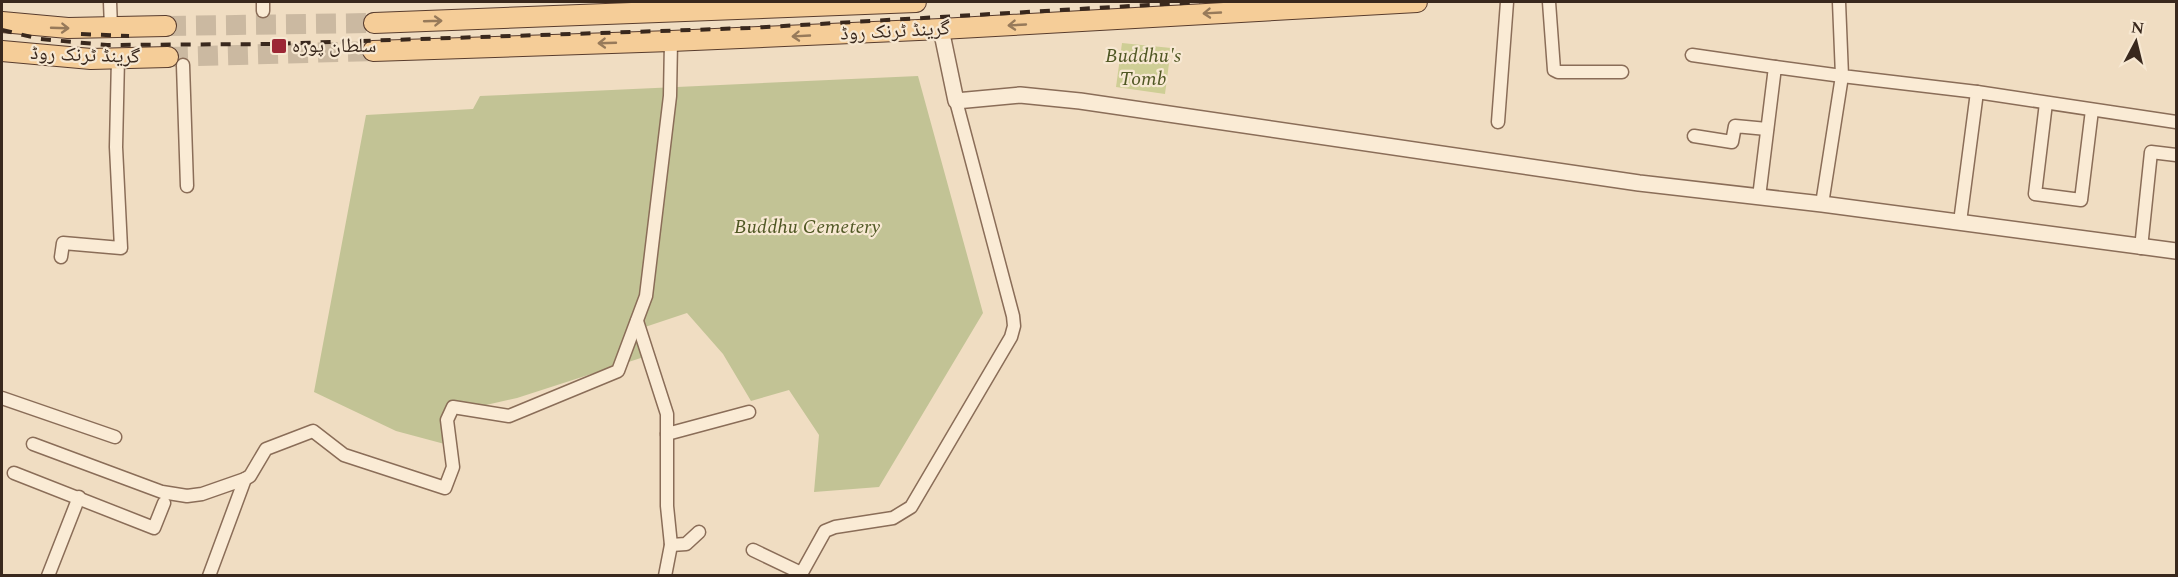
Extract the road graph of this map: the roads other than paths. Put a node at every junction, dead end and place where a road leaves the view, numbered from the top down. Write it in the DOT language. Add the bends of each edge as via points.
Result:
graph roads {
  1 [pos="110,2"];
  2 [pos="916,2"];
  3 [pos="1417,2"];
  4 [pos="1507,2"];
  5 [pos="1549,2"];
  6 [pos="1839,2"];
  7 [pos="2,22"];
  8 [pos="374,23"];
  9 [pos="111,27"];
  10 [pos="166,27"];
  11 [pos="941,29"];
  12 [pos="670,42"];
  13 [pos="2,51"];
  14 [pos="373,51"];
  15 [pos="1692,55"];
  16 [pos="118,58"];
  17 [pos="176,61"];
  18 [pos="1775,67"];
  19 [pos="1622,72"];
  20 [pos="1842,76"];
  21 [pos="1977,92"];
  22 [pos="956,101"];
  23 [pos="2046,103"];
  24 [pos="2092,110"];
  25 [pos="1498,122"];
  26 [pos="2176,122"];
  27 [pos="1767,129"];
  28 [pos="1694,136"];
  29 [pos="2176,155"];
  30 [pos="187,186"];
  31 [pos="1759,197"];
  32 [pos="1822,204"];
  33 [pos="1960,222"];
  34 [pos="2141,248"];
  35 [pos="2176,251"];
  36 [pos="61,257"];
  37 [pos="638,321"];
  38 [pos="2,398"];
  39 [pos="749,412"];
  40 [pos="667,434"];
  41 [pos="115,437"];
  42 [pos="33,444"];
  43 [pos="14,473"];
  44 [pos="245,479"];
  45 [pos="79,497"];
  46 [pos="164,503"];
  47 [pos="699,532"];
  48 [pos="671,545"];
  49 [pos="753,550"];
  50 [pos="800,574"];
  51 [pos="48,576"];
  52 [pos="209,576"];
  53 [pos="665,576"];
  1 -- 9 [label="street"];
  8 -- 2 [label="main road, گرینڈ ٹرنک روڈ, one-way"];
  3 -- 11 [label="main road, گرینڈ ٹرنک روڈ, one-way"];
  4 -- 25 [label="street"];
  5 -- 19 [label="street" via="1554,70"];
  6 -- 20 [label="street"];
  7 -- 9 [label="main road, گرینڈ ٹرنک روڈ, one-way"];
  9 -- 10 [label="main road, گرینڈ ٹرنک روڈ"];
  11 -- 12 [label="main road, گرینڈ ٹرنک روڈ, one-way"];
  11 -- 22 [label="street"];
  12 -- 14 [label="main road, گرینڈ ٹرنک روڈ, one-way"];
  12 -- 37 [label="street" via="670,96 646,296"];
  13 -- 16 [label="main road, گرینڈ ٹرنک روڈ"];
  15 -- 18 [label="street"];
  16 -- 17 [label="main road, گرینڈ ٹرنک روڈ"];
  16 -- 36 [label="street" via="116,147 121,248 63,243"];
  17 -- 30 [label="street"];
  18 -- 20 [label="street"];
  18 -- 27 [label="street"];
  20 -- 21 [label="street"];
  20 -- 32 [label="street"];
  21 -- 23 [label="street"];
  21 -- 33 [label="street"];
  22 -- 31 [label="street" via="1020,95 1080,101"];
  22 -- 50 [label="street" via="1013,316 1011,337 911,507 893,518 835,526 825,531"];
  23 -- 24 [label="street"];
  23 -- 24 [label="street" via="2035,194 2081,200"];
  24 -- 26 [label="street"];
  27 -- 28 [label="street" via="1736,126 1732,142"];
  27 -- 31 [label="street"];
  29 -- 34 [label="street" via="2151,152"];
  31 -- 32 [label="street"];
  32 -- 33 [label="street"];
  33 -- 34 [label="street"];
  34 -- 35 [label="street"];
  37 -- 40 [label="street" via="668,414"];
  37 -- 44 [label="street" via="618,371 509,416 453,407 447,432 453,467 445,488 344,455 313,431 266,449"];
  38 -- 41 [label="street"];
  39 -- 40 [label="street"];
  40 -- 48 [label="street"];
  42 -- 44 [label="street" via="162,492 202,494"];
  43 -- 45 [label="street"];
  44 -- 52 [label="street"];
  45 -- 46 [label="street" via="154,528"];
  45 -- 51 [label="street"];
  47 -- 48 [label="street" via="686,544"];
  48 -- 53 [label="street"];
  49 -- 50 [label="street"];
}
